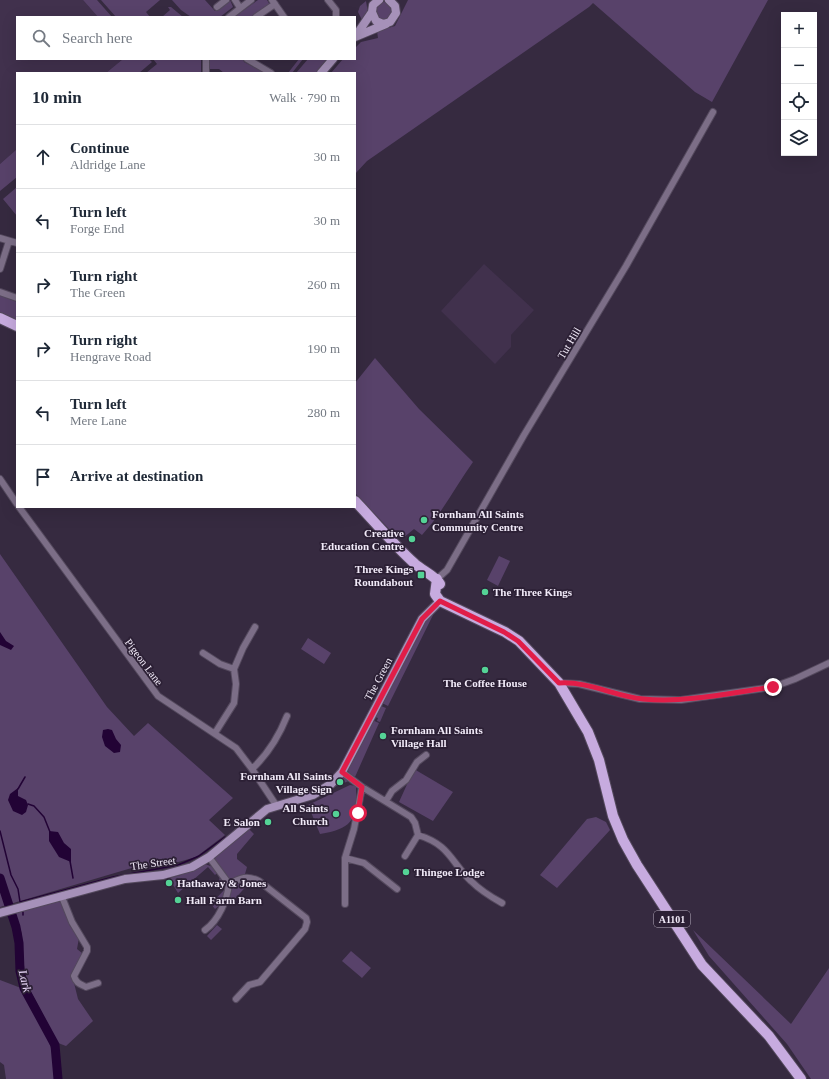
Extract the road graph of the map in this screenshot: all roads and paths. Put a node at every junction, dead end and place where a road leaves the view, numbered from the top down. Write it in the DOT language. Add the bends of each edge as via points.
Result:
graph roads {
  1 [pos="226,0"];
  2 [pos="235,0"];
  3 [pos="251,0"];
  4 [pos="328,0"];
  5 [pos="368,0"];
  6 [pos="379,0"];
  7 [pos="389,0"];
  8 [pos="402,0"];
  9 [pos="273,2"];
  10 [pos="217,7"];
  11 [pos="240,8"];
  12 [pos="396,10"];
  13 [pos="372,11"];
  14 [pos="230,16"];
  15 [pos="257,16"];
  16 [pos="283,16"];
  17 [pos="336,16"];
  18 [pos="386,23"];
  19 [pos="356,35"];
  20 [pos="356,36"];
  21 [pos="206,60"];
  22 [pos="332,60"];
  23 [pos="256,61"];
  24 [pos="206,72"];
  25 [pos="270,72"];
  26 [pos="322,72"];
  27 [pos="712,112"];
  28 [pos="0,238"];
  29 [pos="9,241"];
  30 [pos="16,243"];
  31 [pos="0,269"];
  32 [pos="0,292"];
  33 [pos="16,298"];
  34 [pos="0,318"];
  35 [pos="16,326"];
  36 [pos="0,479"];
  37 [pos="356,501"];
  38 [pos="16,503"];
  39 [pos="20,508"];
  40 [pos="437,579"];
  41 [pos="440,601"];
  42 [pos="256,627"];
  43 [pos="203,653"];
  44 [pos="829,663"];
  45 [pos="234,669"];
  46 [pos="559,683"];
  47 [pos="287,716"];
  48 [pos="215,733"];
  49 [pos="426,755"];
  50 [pos="252,769"];
  51 [pos="342,772"];
  52 [pos="362,787"];
  53 [pos="386,802"];
  54 [pos="276,805"];
  55 [pos="418,835"];
  56 [pos="405,856"];
  57 [pos="209,857"];
  58 [pos="345,858"];
  59 [pos="229,884"];
  60 [pos="397,889"];
  61 [pos="62,897"];
  62 [pos="502,903"];
  63 [pos="345,904"];
  64 [pos="7,912"];
  65 [pos="205,930"];
  66 [pos="98,983"];
  67 [pos="236,998"];
  68 [pos="801,1079"];
  1 -- 10 [label="street"];
  2 -- 11 [label="street"];
  3 -- 11 [label="street"];
  4 -- 17 [label="street" via="336,10"];
  5 -- 13 [label="street"];
  6 -- 13 [label="main road" via="373,5"];
  7 -- 12 [label="main road"];
  8 -- 12 [label="main road"];
  9 -- 15 [label="street"];
  9 -- 16 [label="street"];
  11 -- 14 [label="street"];
  12 -- 18 [label="main road" via="393,20"];
  13 -- 18 [label="main road" via="376,21"];
  13 -- 19 [label="main road"];
  18 -- 20 [label="main road"];
  21 -- 24 [label="street"];
  22 -- 26 [label="main road"];
  23 -- 25 [label="street"];
  27 -- 40 [label="street, Tut Hill" via="623,271 524,435 447,570"];
  28 -- 29 [label="street"];
  29 -- 30 [label="street"];
  29 -- 31 [label="street"];
  32 -- 33 [label="street"];
  34 -- 35 [label="main road"];
  36 -- 38 [label="street"];
  37 -- 40 [label="main road" via="414,563"];
  39 -- 48 [label="street, Pigeon Lane" via="158,696"];
  40 -- 41 [label="main road" via="443,594"];
  41 -- 46 [label="main road, A1101" via="509,635 539,661"];
  41 -- 51 [label="main road, The Green" via="422,619"];
  42 -- 45 [label="street" via="242,648"];
  43 -- 45 [label="street"];
  44 -- 46 [label="street" via="773,687 681,700 640,698 579,684"];
  45 -- 48 [label="street" via="234,703"];
  46 -- 68 [label="main road, A1101" via="588,732 613,816 637,865 702,966 769,1036"];
  47 -- 50 [label="street" via="277,739 264,758"];
  48 -- 50 [label="street, Pigeon Lane" via="236,748"];
  49 -- 53 [label="street" via="417,762 406,780 392,791"];
  50 -- 54 [label="street, Pigeon Lane"];
  51 -- 52 [label="street"];
  51 -- 54 [label="main road, The Street" via="331,784 313,796"];
  52 -- 53 [label="street"];
  52 -- 58 [label="street"];
  53 -- 55 [label="street" via="411,817"];
  54 -- 57 [label="main road, The Street" via="257,816"];
  55 -- 56 [label="street"];
  55 -- 62 [label="street" via="439,844 470,880"];
  57 -- 59 [label="street"];
  57 -- 61 [label="main road, The Street" via="183,870 126,879"];
  58 -- 60 [label="street" via="364,863"];
  58 -- 63 [label="street"];
  59 -- 65 [label="street" via="222,908 211,926"];
  59 -- 67 [label="street" via="242,877 252,878 302,914 307,922 305,929 260,982 249,985"];
  61 -- 64 [label="main road, The Street"];
  61 -- 66 [label="street" via="72,922 87,947 74,976 75,980 86,987"];
}
